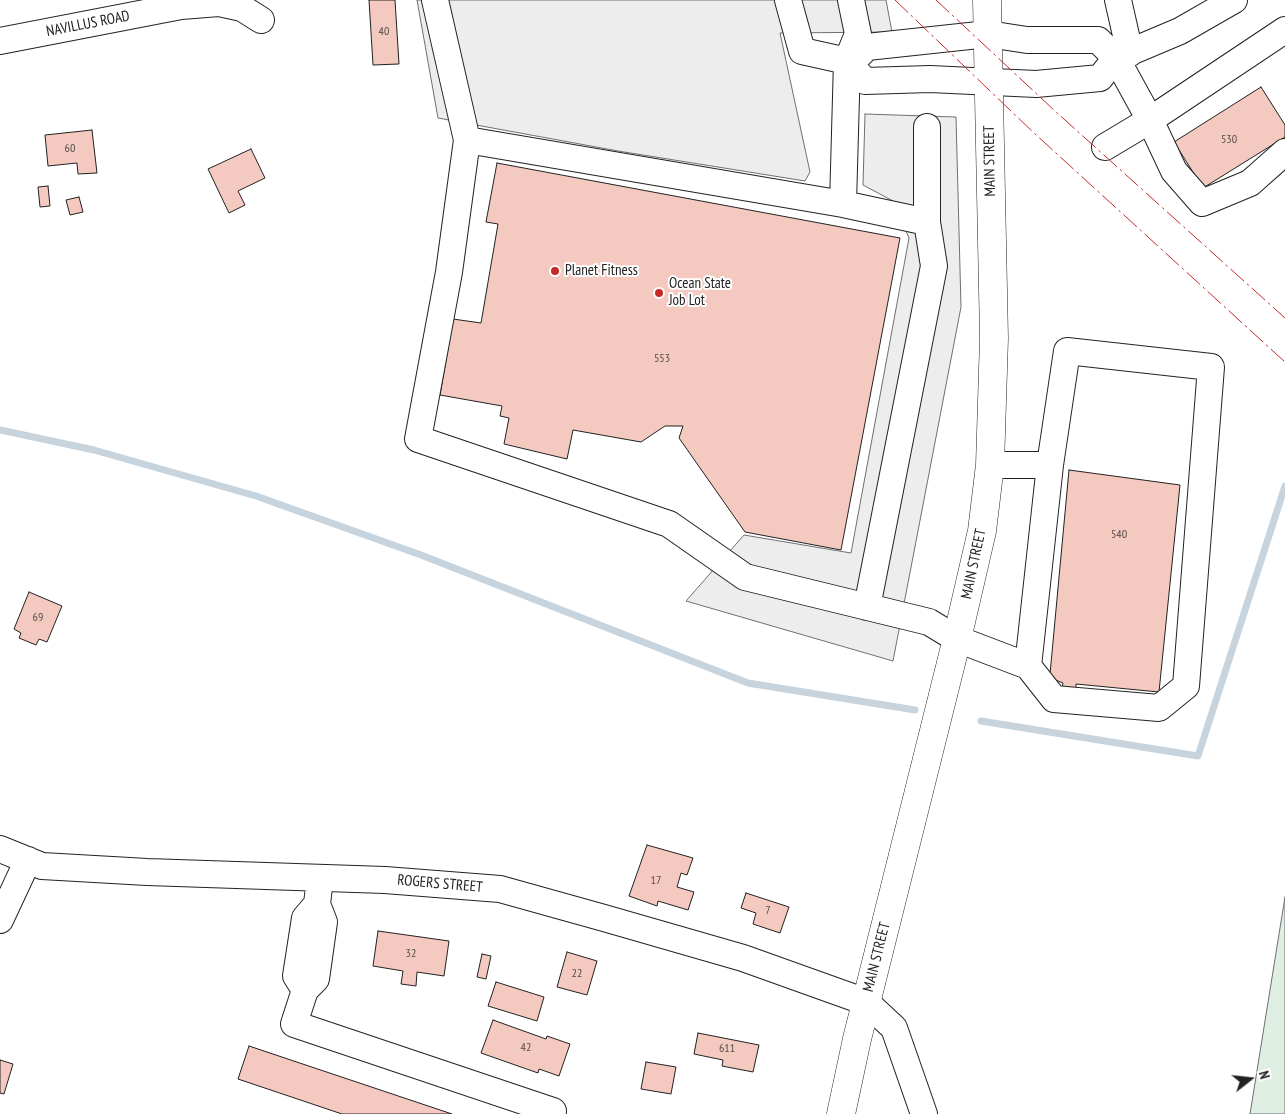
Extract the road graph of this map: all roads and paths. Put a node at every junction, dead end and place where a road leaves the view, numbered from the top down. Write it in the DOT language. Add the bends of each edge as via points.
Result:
graph roads {
  1 [pos="435,0"];
  2 [pos="788,0"];
  3 [pos="851,0"];
  4 [pos="987,0"];
  5 [pos="1118,0"];
  6 [pos="1234,0"];
  7 [pos="261,20"];
  8 [pos="1285,30"];
  9 [pos="988,34"];
  10 [pos="0,41"];
  11 [pos="1123,56"];
  12 [pos="847,61"];
  13 [pos="988,82"];
  14 [pos="1150,120"];
  15 [pos="927,127"];
  16 [pos="467,140"];
  17 [pos="1105,147"];
  18 [pos="1285,152"];
  19 [pos="843,204"];
  20 [pos="928,222"];
  21 [pos="990,465"];
  22 [pos="1050,465"];
  23 [pos="867,607"];
  24 [pos="957,638"];
  25 [pos="1028,666"];
  26 [pos="0,849"];
  27 [pos="28,860"];
  28 [pos="320,878"];
  29 [pos="0,920"];
  30 [pos="866,1002"];
  31 [pos="553,1111"];
  32 [pos="841,1114"];
  33 [pos="924,1114"];
  1 -- 16 [label="street"];
  2 -- 12 [label="street" via="802,50"];
  3 -- 12 [label="street" via="858,34"];
  4 -- 9 [label="main road, MAIN STREET"];
  5 -- 11 [label="street"];
  6 -- 11 [label="street" via="1180,31"];
  7 -- 10 [label="street, NAVILLUS ROAD" via="242,8 219,3 181,6"];
  8 -- 14 [label="street"];
  9 -- 11 [label="street" via="1028,40 1098,40"];
  9 -- 12 [label="street" via="867,47"];
  9 -- 13 [label="main road, MAIN STREET"];
  11 -- 13 [label="street" via="1100,78 1036,84"];
  11 -- 14 [label="street"];
  12 -- 13 [label="street" via="865,81 930,79"];
  12 -- 19 [label="street"];
  13 -- 21 [label="main road, MAIN STREET" via="994,338"];
  14 -- 17 [label="street"];
  14 -- 18 [label="street" via="1174,171 1202,203 1250,183"];
  15 -- 20 [label="street"];
  16 -- 19 [label="street"];
  16 -- 23 [label="street" via="449,272 418,439 669,524 745,577"];
  19 -- 20 [label="street"];
  20 -- 23 [label="street" via="934,266"];
  21 -- 22 [label="street"];
  21 -- 24 [label="main road, MAIN STREET" via="982,531"];
  22 -- 25 [label="street"];
  22 -- 25 [label="street" via="1067,351 1211,367 1186,686 1159,708 1054,699"];
  23 -- 24 [label="street" via="929,622"];
  24 -- 25 [label="street"];
  24 -- 30 [label="main road, MAIN STREET"];
  26 -- 27 [label="street, ROGERS STREET"];
  27 -- 28 [label="street, ROGERS STREET" via="42,866 138,872"];
  27 -- 29 [label="street"];
  28 -- 30 [label="street, ROGERS STREET" via="500,890 743,958"];
  28 -- 31 [label="street" via="317,904 324,922 316,978 305,990 294,1024"];
  30 -- 32 [label="main road, MAIN STREET"];
  30 -- 33 [label="street" via="894,1028"];
}
